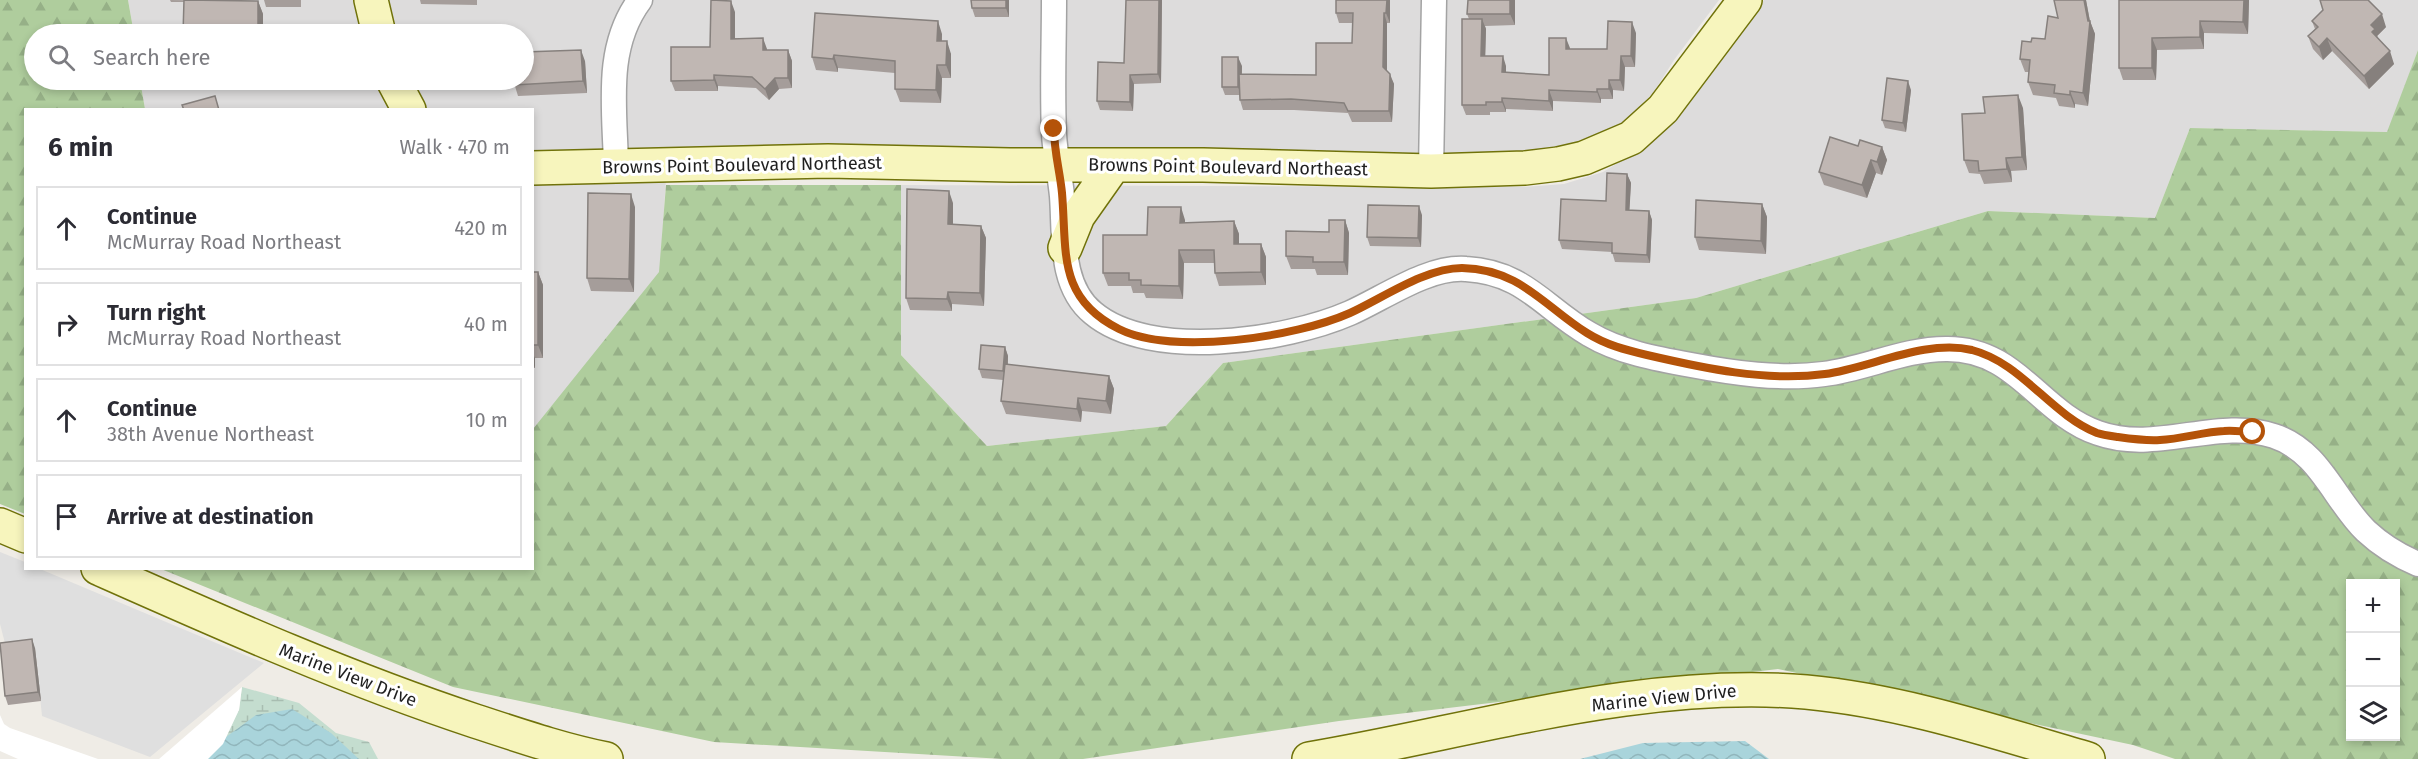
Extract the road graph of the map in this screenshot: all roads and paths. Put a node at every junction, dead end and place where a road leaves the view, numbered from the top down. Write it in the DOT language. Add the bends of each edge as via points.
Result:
graph roads {
  1 [pos="371,0"];
  2 [pos="640,0"];
  3 [pos="1054,0"];
  4 [pos="1434,0"];
  5 [pos="1744,0"];
  6 [pos="377,24"];
  7 [pos="398,90"];
  8 [pos="408,108"];
  9 [pos="1058,165"];
  10 [pos="1114,165"];
  11 [pos="616,166"];
  12 [pos="534,168"];
  13 [pos="1431,171"];
  14 [pos="1065,248"];
  15 [pos="0,525"];
  16 [pos="24,535"];
  17 [pos="2418,564"];
  18 [pos="102,570"];
  19 [pos="606,759"];
  20 [pos="1309,759"];
  21 [pos="2088,759"];
  1 -- 6 [label="street"];
  2 -- 11 [label="street" via="623,28 615,55"];
  3 -- 9 [label="street" via="1054,129"];
  4 -- 13 [label="street"];
  5 -- 13 [label="street, Browns Point Boulevard Northeast" via="1663,109 1631,138 1584,158 1558,164"];
  7 -- 8 [label="street"];
  9 -- 10 [label="street, Browns Point Boulevard Northeast"];
  9 -- 11 [label="street, Browns Point Boulevard Northeast" via="767,161"];
  9 -- 14 [label="street"];
  10 -- 13 [label="street, Browns Point Boulevard Northeast"];
  10 -- 14 [label="street" via="1078,216"];
  11 -- 12 [label="street, Browns Point Boulevard Northeast"];
  14 -- 17 [label="street" via="1076,292 1092,312 1121,330 1167,340 1246,339 1309,328 1436,273 1461,268 1514,281 1533,291 1586,333 1614,347 1693,366 1772,376 1825,374 1896,356 1943,349 1972,350 2004,364 2069,419 2099,434 2160,440 2225,430 2276,436 2319,468 2364,529 2397,555"];
  15 -- 16 [label="street"];
  18 -- 19 [label="street, Marine View Drive" via="396,695 539,742"];
  20 -- 21 [label="street, Marine View Drive" via="1627,699 1748,690 1806,692 1930,713"];
}
